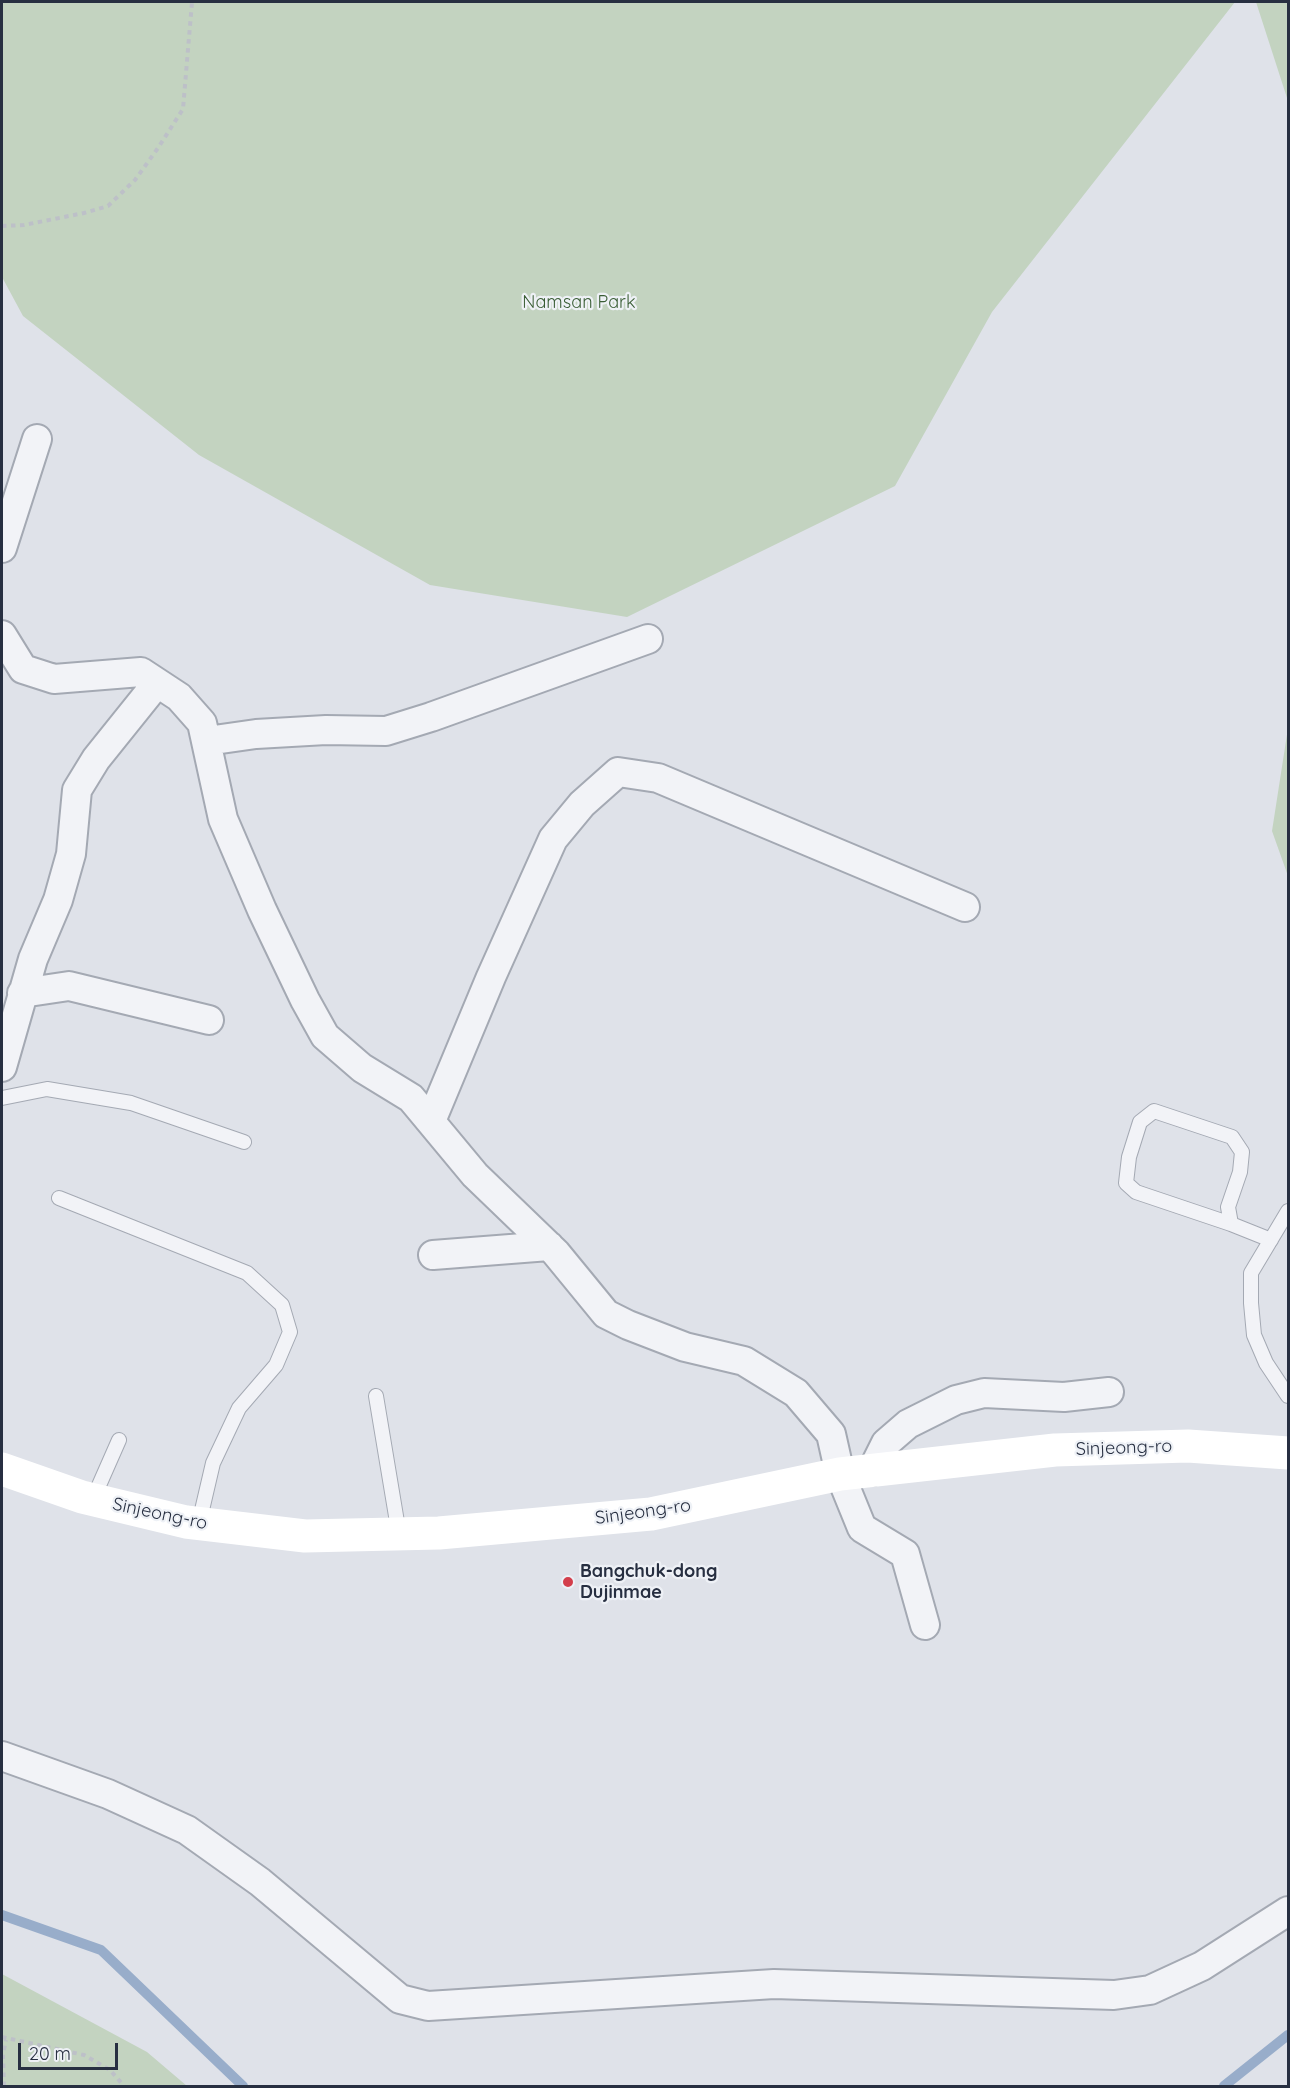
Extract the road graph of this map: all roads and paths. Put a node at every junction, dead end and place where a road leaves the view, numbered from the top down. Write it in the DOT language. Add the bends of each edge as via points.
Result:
graph roads {
  1 [pos="192,2"];
  2 [pos="2,226"];
  3 [pos="37,439"];
  4 [pos="2,548"];
  5 [pos="2,635"];
  6 [pos="648,639"];
  7 [pos="157,683"];
  8 [pos="207,741"];
  9 [pos="965,907"];
  10 [pos="22,993"];
  11 [pos="209,1020"];
  12 [pos="2,1067"];
  13 [pos="2,1098"];
  14 [pos="431,1121"];
  15 [pos="244,1142"];
  16 [pos="59,1198"];
  17 [pos="1288,1211"];
  18 [pos="1231,1224"];
  19 [pos="1271,1240"];
  20 [pos="549,1246"];
  21 [pos="433,1256"];
  22 [pos="1109,1392"];
  23 [pos="376,1396"];
  24 [pos="1288,1396"];
  25 [pos="119,1440"];
  26 [pos="1288,1454"];
  27 [pos="2,1469"];
  28 [pos="872,1471"];
  29 [pos="840,1474"];
  30 [pos="93,1499"];
  31 [pos="199,1523"];
  32 [pos="399,1534"];
  33 [pos="925,1625"];
  34 [pos="2,1756"];
  35 [pos="1288,1911"];
  36 [pos="4,2038"];
  37 [pos="4,2086"];
  38 [pos="124,2086"];
  1 -- 2 [label="path" via="183,109 135,180 108,206 24,225"];
  3 -- 4 [label="street"];
  5 -- 7 [label="street" via="23,669 54,679 141,672"];
  6 -- 8 [label="street" via="386,730 256,734"];
  7 -- 8 [label="street" via="179,698 202,723"];
  7 -- 10 [label="street" via="96,759 77,790 71,854 58,900"];
  8 -- 14 [label="street" via="223,819 262,910 325,1036 362,1068 411,1098"];
  9 -- 14 [label="street" via="658,778 618,772 582,804 553,839"];
  10 -- 11 [label="street" via="69,986"];
  10 -- 12 [label="street"];
  13 -- 15 [label="lane" via="47,1089 131,1104"];
  14 -- 20 [label="street" via="475,1175"];
  16 -- 31 [label="lane" via="247,1273 282,1305 290,1332 276,1365 238,1408 213,1463"];
  17 -- 19 [label="lane"];
  18 -- 18 [label="lane" via="1228,1207 1242,1152 1232,1137 1154,1111 1140,1122 1126,1183 1136,1192"];
  18 -- 19 [label="lane"];
  19 -- 24 [label="lane" via="1251,1274 1254,1335 1266,1363"];
  20 -- 21 [label="street"];
  20 -- 29 [label="street" via="606,1314 685,1347 744,1361 796,1393 831,1434"];
  22 -- 28 [label="street" via="1064,1397 984,1393 956,1400 908,1424 886,1443"];
  23 -- 32 [label="lane"];
  25 -- 30 [label="lane"];
  26 -- 28 [label="main road, Sinjeong-ro" via="1188,1446 1056,1450"];
  27 -- 30 [label="main road, Sinjeong-ro"];
  28 -- 29 [label="main road, Sinjeong-ro"];
  29 -- 32 [label="main road, Sinjeong-ro" via="651,1514"];
  29 -- 33 [label="street" via="862,1528 905,1554"];
  30 -- 31 [label="main road, Sinjeong-ro"];
  31 -- 32 [label="main road, Sinjeong-ro" via="305,1536"];
  34 -- 35 [label="street" via="108,1794 187,1830 261,1882 400,1999 428,2006 774,1984 1114,1995 1150,1990 1202,1966"];
  36 -- 37 [label="path"];
  36 -- 38 [label="path" via="84,2055 110,2070"];
}
